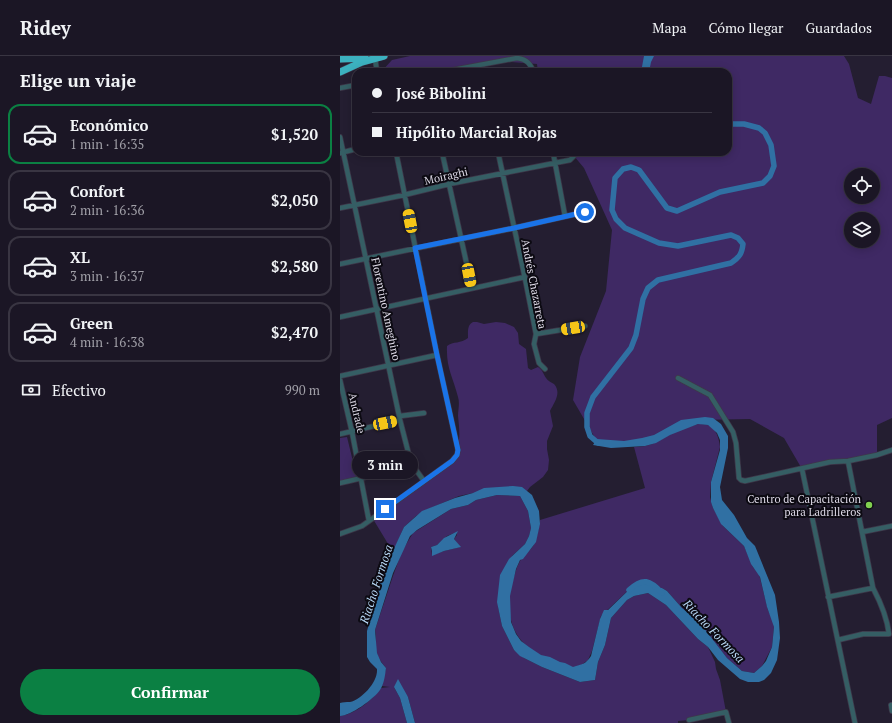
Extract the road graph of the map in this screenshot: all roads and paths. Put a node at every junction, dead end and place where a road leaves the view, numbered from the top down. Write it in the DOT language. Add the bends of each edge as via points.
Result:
graph roads {
  1 [pos="353,57"];
  2 [pos="380,57"];
  3 [pos="340,59"];
  4 [pos="480,66"];
  5 [pos="378,68"];
  6 [pos="467,68"];
  7 [pos="531,68"];
  8 [pos="340,72"];
  9 [pos="352,86"];
  10 [pos="340,88"];
  11 [pos="340,137"];
  12 [pos="352,150"];
  13 [pos="342,152"];
  14 [pos="397,156"];
  15 [pos="443,156"];
  16 [pos="499,156"];
  17 [pos="554,156"];
  18 [pos="573,156"];
  19 [pos="556,162"];
  20 [pos="503,172"];
  21 [pos="449,184"];
  22 [pos="404,195"];
  23 [pos="355,205"];
  24 [pos="340,208"];
  25 [pos="585,212"];
  26 [pos="566,216"];
  27 [pos="514,228"];
  28 [pos="462,238"];
  29 [pos="415,248"];
  30 [pos="366,258"];
  31 [pos="340,264"];
  32 [pos="525,277"];
  33 [pos="472,288"];
  34 [pos="425,298"];
  35 [pos="377,308"];
  36 [pos="340,316"];
  37 [pos="585,326"];
  38 [pos="536,334"];
  39 [pos="437,355"];
  40 [pos="389,364"];
  41 [pos="545,369"];
  42 [pos="340,376"];
  43 [pos="678,378"];
  44 [pos="340,380"];
  45 [pos="424,412"];
  46 [pos="400,418"];
  47 [pos="352,432"];
  48 [pos="340,434"];
  49 [pos="892,450"];
  50 [pos="848,461"];
  51 [pos="802,469"];
  52 [pos="379,474"];
  53 [pos="361,478"];
  54 [pos="424,481"];
  55 [pos="340,483"];
  56 [pos="369,521"];
  57 [pos="892,526"];
  58 [pos="862,532"];
  59 [pos="340,534"];
  60 [pos="873,588"];
  61 [pos="828,597"];
  62 [pos="838,640"];
  63 [pos="891,705"];
  64 [pos="892,711"];
  65 [pos="689,720"];
  66 [pos="729,723"];
  67 [pos="855,723"];
  1 -- 2 [label="highway"];
  1 -- 3 [label="highway"];
  2 -- 5 [label="street"];
  2 -- 8 [label="highway"];
  4 -- 6 [label="street"];
  4 -- 7 [label="street" via="517,58 525,60"];
  9 -- 10 [label="street"];
  11 -- 13 [label="street, Florentino Ameghino"];
  12 -- 13 [label="street"];
  13 -- 23 [label="street, Florentino Ameghino"];
  14 -- 22 [label="street"];
  15 -- 21 [label="street"];
  16 -- 20 [label="street, Andrés Chazarreta"];
  17 -- 19 [label="street"];
  18 -- 19 [label="street, Moiraghi"];
  19 -- 20 [label="street, Moiraghi"];
  19 -- 26 [label="street"];
  20 -- 21 [label="street, Moiraghi"];
  20 -- 27 [label="street, Andrés Chazarreta"];
  21 -- 22 [label="street, Moiraghi"];
  21 -- 28 [label="street"];
  22 -- 23 [label="street, Moiraghi"];
  22 -- 29 [label="street"];
  23 -- 24 [label="street, Moiraghi"];
  23 -- 30 [label="street, Florentino Ameghino"];
  25 -- 26 [label="street"];
  26 -- 27 [label="street"];
  27 -- 28 [label="street"];
  27 -- 32 [label="street, Andrés Chazarreta"];
  28 -- 29 [label="street"];
  28 -- 33 [label="street"];
  29 -- 30 [label="street"];
  29 -- 34 [label="street"];
  30 -- 31 [label="street"];
  30 -- 35 [label="street, Florentino Ameghino"];
  32 -- 33 [label="street"];
  32 -- 38 [label="street, Andrés Chazarreta"];
  33 -- 34 [label="street"];
  34 -- 35 [label="street"];
  34 -- 39 [label="street"];
  35 -- 36 [label="street"];
  35 -- 40 [label="street, Florentino Ameghino"];
  37 -- 38 [label="street"];
  38 -- 41 [label="street, Andrés Chazarreta" via="534,344 539,363"];
  39 -- 40 [label="street"];
  39 -- 54 [label="street" via="458,450 452,461"];
  40 -- 42 [label="street"];
  40 -- 46 [label="street, Florentino Ameghino"];
  43 -- 51 [label="street" via="710,395 733,432 741,480"];
  44 -- 47 [label="street, Andrade"];
  45 -- 46 [label="street"];
  46 -- 47 [label="street"];
  46 -- 54 [label="street, Florentino Ameghino" via="412,463"];
  47 -- 48 [label="street"];
  47 -- 53 [label="street, Andrade"];
  49 -- 50 [label="street"];
  50 -- 51 [label="street" via="830,462"];
  50 -- 58 [label="street"];
  51 -- 61 [label="street"];
  52 -- 53 [label="street"];
  53 -- 55 [label="street"];
  53 -- 56 [label="street, Andrade"];
  54 -- 56 [label="street"];
  56 -- 59 [label="street"];
  57 -- 58 [label="street"];
  58 -- 60 [label="street"];
  60 -- 61 [label="street"];
  60 -- 62 [label="street" via="882,606 889,634 863,634"];
  61 -- 62 [label="street"];
  62 -- 67 [label="street"];
  63 -- 64 [label="street"];
  65 -- 66 [label="street" via="726,712"];
}
